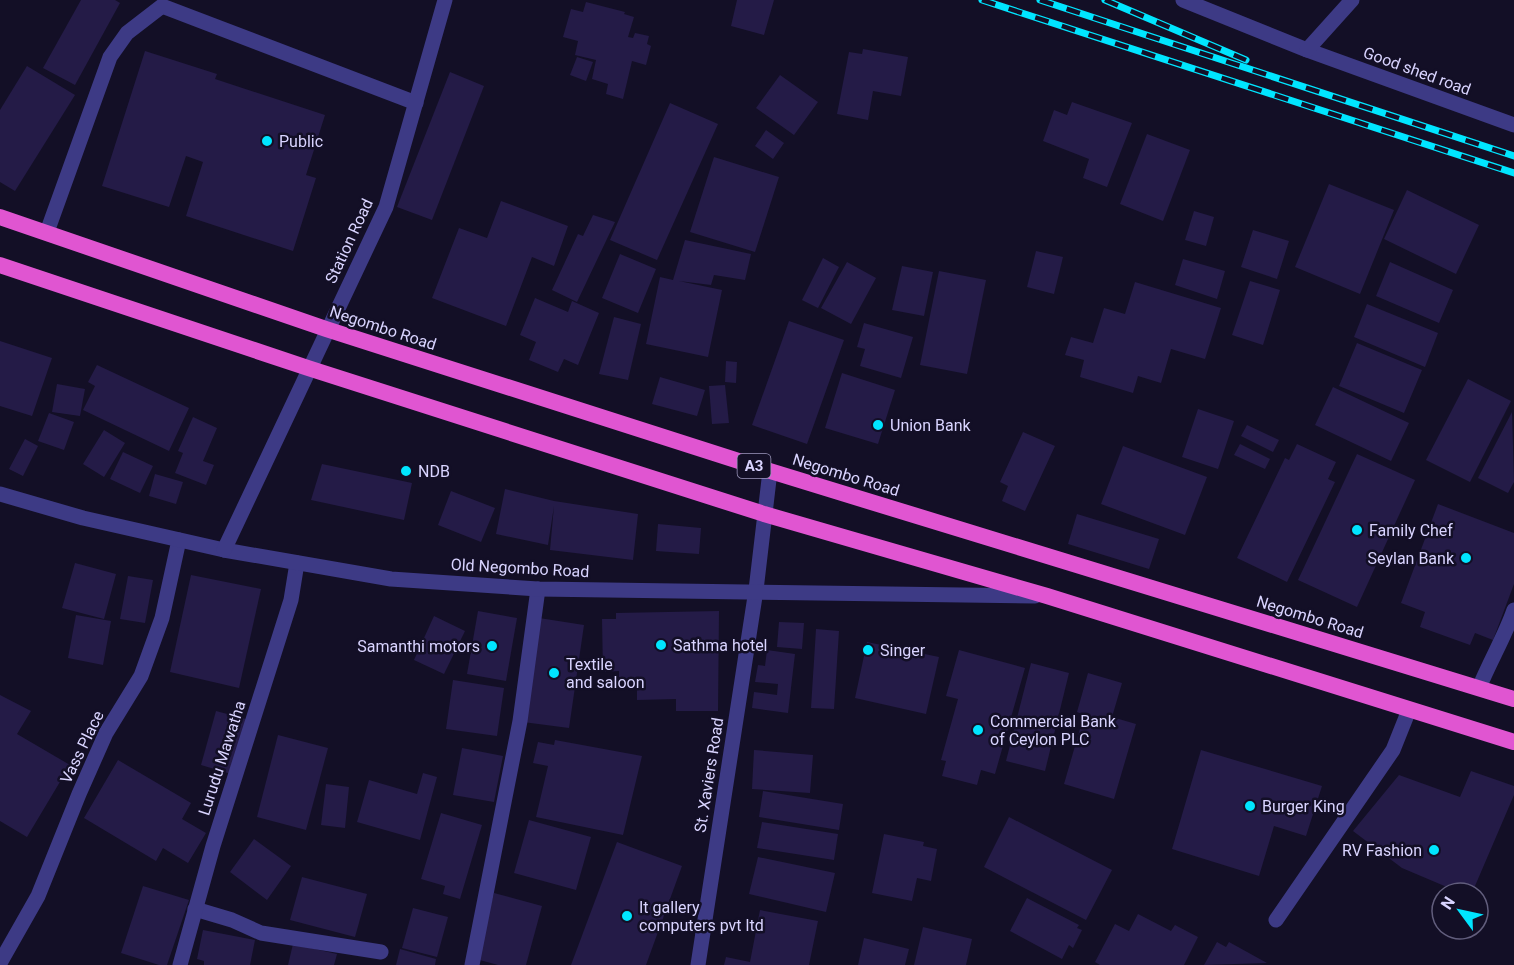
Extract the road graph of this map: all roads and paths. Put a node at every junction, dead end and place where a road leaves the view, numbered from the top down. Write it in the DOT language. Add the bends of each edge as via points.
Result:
graph roads {
  1 [pos="446,0"];
  2 [pos="1183,0"];
  3 [pos="1352,0"];
  4 [pos="1307,50"];
  5 [pos="416,103"];
  6 [pos="1514,125"];
  7 [pos="0,217"];
  8 [pos="47,232"];
  9 [pos="0,265"];
  10 [pos="326,329"];
  11 [pos="308,368"];
  12 [pos="770,471"];
  13 [pos="0,494"];
  14 [pos="764,514"];
  15 [pos="179,540"];
  16 [pos="224,550"];
  17 [pos="297,563"];
  18 [pos="538,589"];
  19 [pos="756,590"];
  20 [pos="1047,596"];
  21 [pos="1514,610"];
  22 [pos="1479,688"];
  23 [pos="1514,699"];
  24 [pos="1409,710"];
  25 [pos="1514,742"];
  26 [pos="195,909"];
  27 [pos="1276,920"];
  28 [pos="381,952"];
  29 [pos="0,963"];
  30 [pos="180,965"];
  31 [pos="472,965"];
  32 [pos="698,965"];
  1 -- 5 [label="street, Station Road"];
  2 -- 4 [label="street"];
  3 -- 4 [label="street"];
  4 -- 6 [label="street, Good shed road"];
  5 -- 8 [label="street" via="162,6 127,33 110,57"];
  5 -- 10 [label="street, Station Road" via="386,207"];
  7 -- 8 [label="highway, Negombo Road / A3"];
  8 -- 10 [label="highway, Negombo Road / A3"];
  9 -- 11 [label="highway"];
  10 -- 11 [label="street, Station Road"];
  10 -- 12 [label="highway, Negombo Road / A3"];
  11 -- 14 [label="highway"];
  11 -- 16 [label="street, Station Road"];
  12 -- 14 [label="street, St. Xaviers Road"];
  12 -- 22 [label="highway, Negombo Road / A3"];
  13 -- 15 [label="street, Old Negombo Road"];
  14 -- 19 [label="street, St. Xaviers Road"];
  14 -- 20 [label="highway"];
  15 -- 16 [label="street, Old Negombo Road"];
  15 -- 29 [label="street, Vass Place" via="162,618 141,676 106,733 38,896"];
  16 -- 17 [label="street, Old Negombo Road"];
  17 -- 18 [label="street, Old Negombo Road" via="392,579"];
  17 -- 26 [label="street, Lurudu Mawatha" via="273,662"];
  18 -- 19 [label="street, Old Negombo Road"];
  18 -- 31 [label="street" via="520,721"];
  19 -- 20 [label="street, Old Negombo Road"];
  19 -- 32 [label="street, St. Xaviers Road"];
  20 -- 24 [label="highway"];
  21 -- 22 [label="street"];
  22 -- 23 [label="highway, Negombo Road / A3"];
  24 -- 25 [label="highway"];
  24 -- 27 [label="street" via="1393,750"];
  26 -- 28 [label="street" via="261,933"];
  26 -- 30 [label="street, Lurudu Mawatha"];
}
